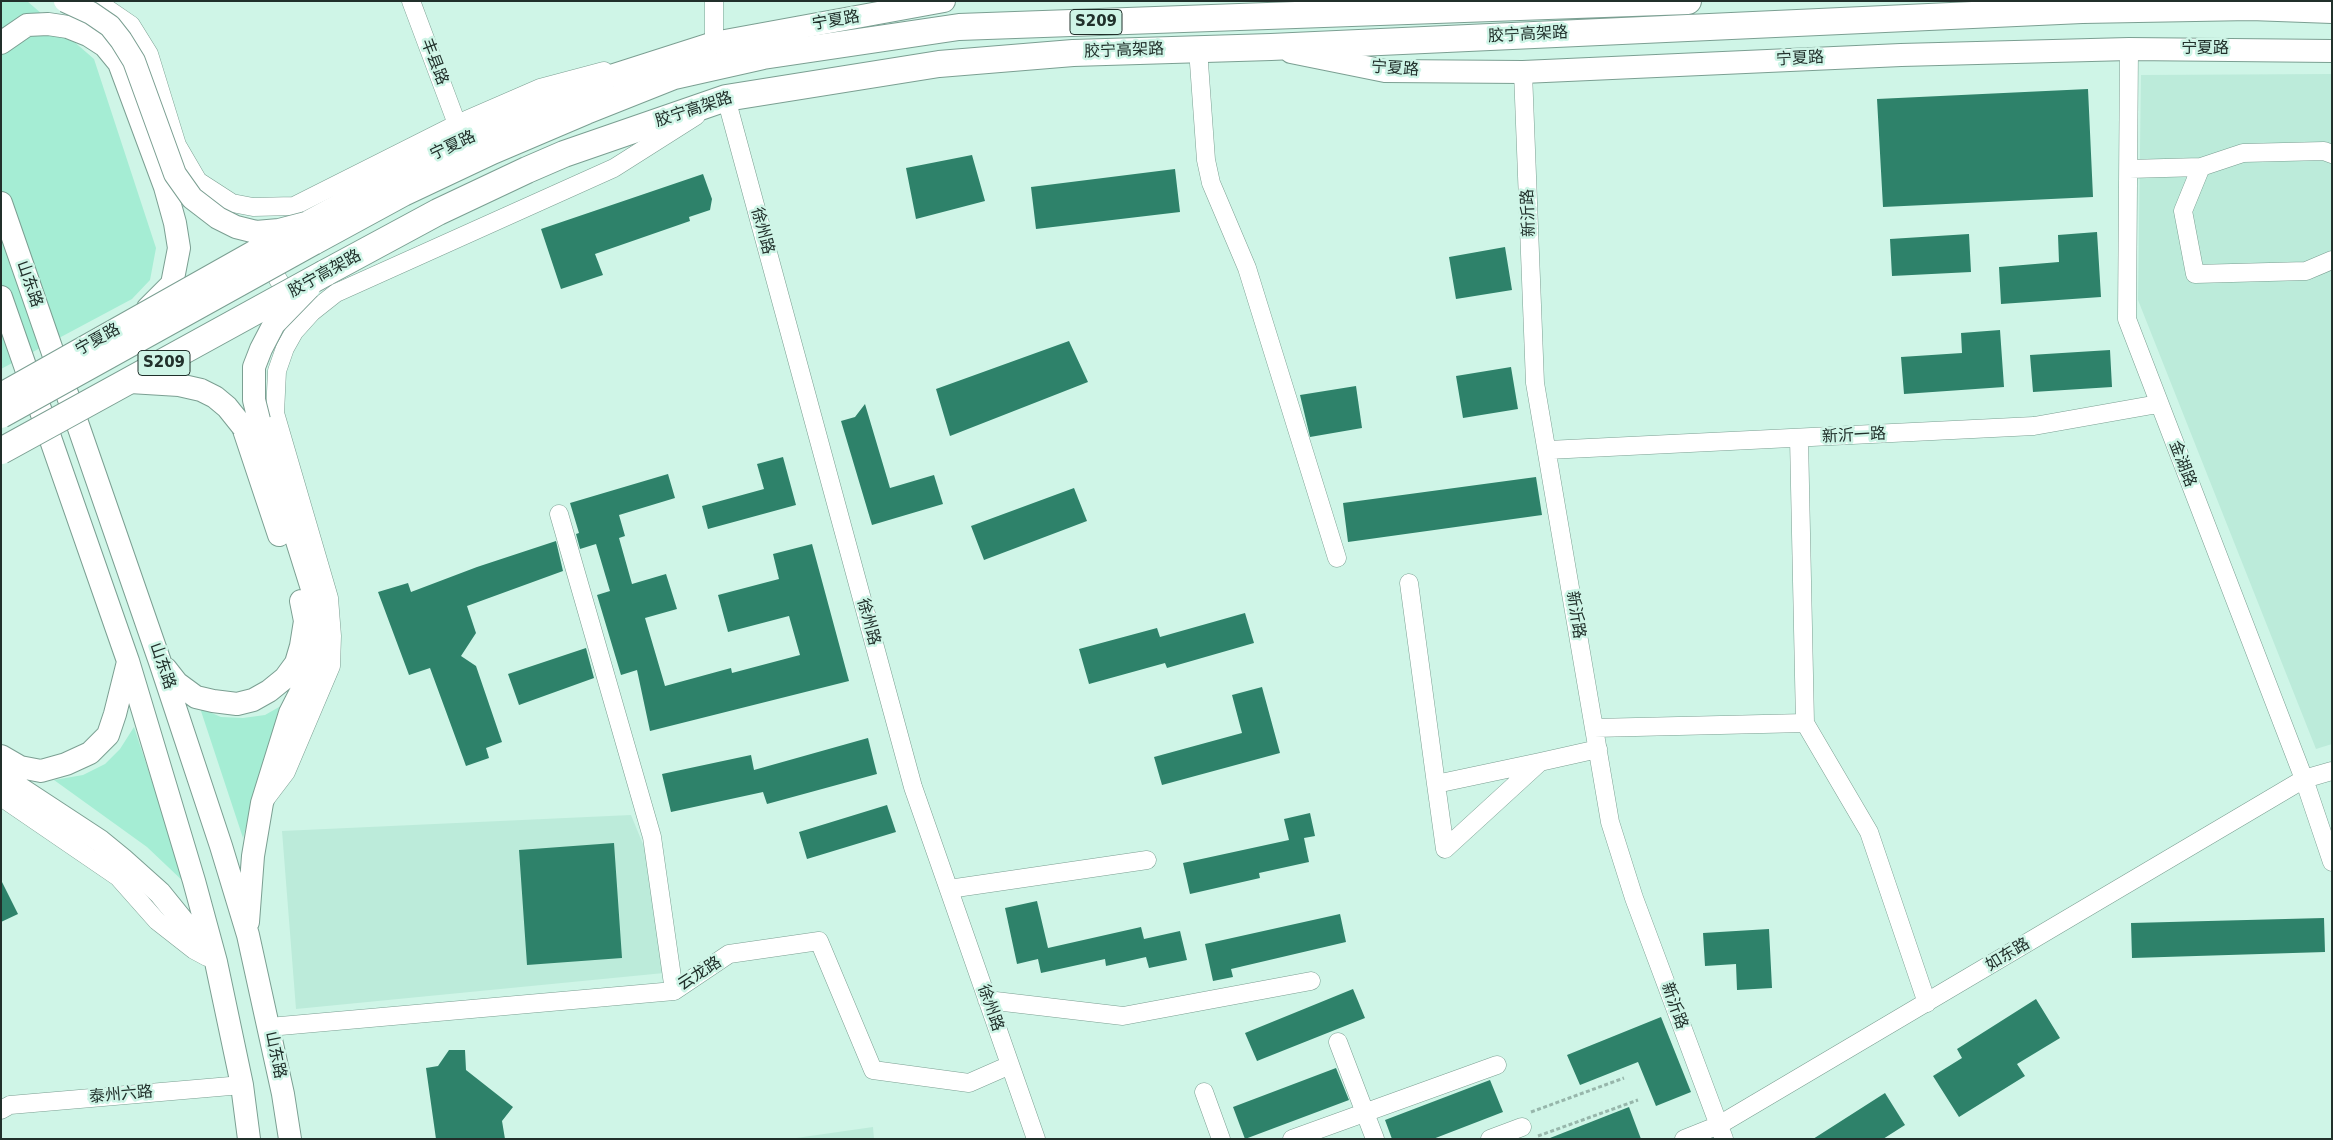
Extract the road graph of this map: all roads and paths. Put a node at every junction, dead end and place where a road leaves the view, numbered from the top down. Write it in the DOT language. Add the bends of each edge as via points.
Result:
graph roads {
  1 [pos="65,1"];
  2 [pos="96,1"];
  3 [pos="411,1"];
  4 [pos="714,1"];
  5 [pos="944,1"];
  6 [pos="1688,1"];
  7 [pos="2332,10"];
  8 [pos="1,43"];
  9 [pos="714,43"];
  10 [pos="1271,47"];
  11 [pos="1198,49"];
  12 [pos="2129,49"];
  13 [pos="2332,51"];
  14 [pos="648,64"];
  15 [pos="1523,72"];
  16 [pos="726,98"];
  17 [pos="457,124"];
  18 [pos="2332,154"];
  19 [pos="2201,166"];
  20 [pos="2129,169"];
  21 [pos="1,203"];
  22 [pos="274,207"];
  23 [pos="309,233"];
  24 [pos="2332,260"];
  25 [pos="325,273"];
  26 [pos="1,297"];
  27 [pos="312,312"];
  28 [pos="139,318"];
  29 [pos="130,382"];
  30 [pos="1,394"];
  31 [pos="2158,404"];
  32 [pos="1,416"];
  33 [pos="251,424"];
  34 [pos="1799,438"];
  35 [pos="1548,450"];
  36 [pos="1,451"];
  37 [pos="559,514"];
  38 [pos="1337,558"];
  39 [pos="1409,582"];
  40 [pos="128,661"];
  41 [pos="160,662"];
  42 [pos="1804,723"];
  43 [pos="1594,728"];
  44 [pos="1598,749"];
  45 [pos="1,756"];
  46 [pos="1540,762"];
  47 [pos="2332,771"];
  48 [pos="1,776"];
  49 [pos="2304,779"];
  50 [pos="1436,784"];
  51 [pos="1,797"];
  52 [pos="262,803"];
  53 [pos="1147,860"];
  54 [pos="2332,862"];
  55 [pos="948,890"];
  56 [pos="248,935"];
  57 [pos="216,962"];
  58 [pos="1311,981"];
  59 [pos="674,991"];
  60 [pos="988,1000"];
  61 [pos="1927,1003"];
  62 [pos="269,1028"];
  63 [pos="1338,1042"];
  64 [pos="1497,1064"];
  65 [pos="1010,1065"];
  66 [pos="1624,1078"];
  67 [pos="242,1085"];
  68 [pos="1204,1092"];
  69 [pos="1638,1100"];
  70 [pos="1,1110"];
  71 [pos="1365,1113"];
  72 [pos="1530,1125"];
  73 [pos="1721,1132"];
  74 [pos="1538,1138"];
  75 [pos="249,1139"];
  76 [pos="290,1139"];
  77 [pos="1036,1139"];
  78 [pos="1221,1139"];
  79 [pos="1292,1139"];
  80 [pos="1375,1139"];
  81 [pos="1490,1139"];
  82 [pos="1684,1139"];
  1 -- 23 [label="main road, bridge" via="110,26 121,40 134,61 175,174 192,198 236,227 256,232"];
  2 -- 22 [label="street" via="131,25 149,54 177,145 198,181 232,203"];
  3 -- 17 [label="street, 丰县路"];
  4 -- 9 [label="street"];
  5 -- 9 [label="main road, 宁夏路"];
  6 -- 23 [label="highway, 胶宁高架路 / S209" via="959,27 763,56 674,76 492,151"];
  7 -- 10 [label="highway, 胶宁高架路 / S209, bridge" via="2242,7 2082,10"];
  8 -- 28 [label="main road, bridge" via="27,25 68,27 105,46 119,63 165,186 179,248 172,284"];
  9 -- 14 [label="main road, 宁夏路"];
  10 -- 11 [label="highway, 胶宁高架路 / S209"];
  10 -- 15 [label="main road, 宁夏路" via="1385,71"];
  11 -- 16 [label="highway, 胶宁高架路 / S209" via="1073,53 939,64"];
  11 -- 38 [label="street" via="1206,160 1211,183 1247,268"];
  12 -- 13 [label="main road, 宁夏路"];
  12 -- 15 [label="main road, 宁夏路" via="1901,55"];
  12 -- 20 [label="street, 金湖路"];
  14 -- 17 [label="street" via="605,70 540,88"];
  14 -- 23 [label="main road, 宁夏路" via="611,76 420,161"];
  15 -- 35 [label="street, 新沂路" via="1535,383"];
  16 -- 25 [label="highway, 胶宁高架路 / S209" via="527,170 438,212"];
  16 -- 27 [label="street" via="614,168 336,293"];
  16 -- 55 [label="street, 徐州路" via="910,778"];
  17 -- 22 [label="street" via="294,206"];
  18 -- 19 [label="street" via="2324,151 2243,153"];
  19 -- 20 [label="street"];
  19 -- 24 [label="street" via="2183,211 2195,274 2306,271"];
  20 -- 31 [label="street, 金湖路" via="2127,319"];
  21 -- 41 [label="main road, 山东路"];
  22 -- 27 [label="street" via="266,237 275,274 283,288"];
  23 -- 28 [label="main road, 宁夏路, bridge"];
  23 -- 32 [label="highway, 胶宁高架路 / S209, bridge"];
  25 -- 29 [label="highway, 胶宁高架路 / S209, bridge"];
  25 -- 33 [label="main road, bridge" via="274,324 261,349 254,368"];
  26 -- 40 [label="main road, 山东路"];
  27 -- 52 [label="street" via="285,348 277,371 275,413 329,598 331,666 286,772"];
  28 -- 30 [label="main road, 宁夏路, bridge"];
  29 -- 33 [label="main road, bridge" via="179,384 201,390"];
  29 -- 36 [label="highway, 胶宁高架路 / S209, bridge"];
  31 -- 34 [label="street, 新沂一路" via="2034,426"];
  31 -- 49 [label="street, 金湖路"];
  33 -- 41 [label="main road" via="305,621 296,664 269,690 253,700 236,704 196,697 177,684"];
  33 -- 52 [label="main road" via="318,608 319,636 314,666 290,713"];
  34 -- 35 [label="street, 新沂一路"];
  34 -- 42 [label="street"];
  35 -- 43 [label="street, 新沂路"];
  37 -- 59 [label="street" via="652,837"];
  39 -- 50 [label="street"];
  40 -- 45 [label="main road" via="108,735 90,753 41,771 20,767"];
  40 -- 57 [label="main road, 山东路"];
  41 -- 56 [label="main road, 山东路"];
  42 -- 43 [label="street"];
  42 -- 61 [label="street" via="1869,832"];
  43 -- 44 [label="street, 新沂路"];
  44 -- 46 [label="street"];
  44 -- 73 [label="street, 新沂路" via="1613,832 1634,898"];
  46 -- 50 [label="street"];
  46 -- 50 [label="street" via="1445,849"];
  47 -- 49 [label="street, 如东路"];
  48 -- 57 [label="main road" via="122,859 160,893"];
  49 -- 54 [label="street, 金湖路"];
  49 -- 61 [label="street, 如东路"];
  51 -- 57 [label="street" via="118,877 157,921 194,950"];
  52 -- 56 [label="main road" via="253,856"];
  53 -- 55 [label="street"];
  55 -- 60 [label="street, 徐州路"];
  56 -- 62 [label="main road, 山东路"];
  57 -- 67 [label="main road, 山东路"];
  58 -- 60 [label="street" via="1123,1016"];
  59 -- 62 [label="street, 云龙路"];
  59 -- 65 [label="street, 云龙路" via="729,954 819,941 873,1070 969,1083"];
  60 -- 65 [label="street, 徐州路"];
  61 -- 73 [label="street, 如东路"];
  62 -- 76 [label="main road, 山东路"];
  63 -- 71 [label="street"];
  64 -- 71 [label="street"];
  65 -- 77 [label="street, 徐州路"];
  66 -- 72 [label="path" via="1530,1112"];
  67 -- 70 [label="street, 泰州六路" via="10,1105"];
  67 -- 75 [label="main road, 山东路"];
  68 -- 78 [label="street"];
  69 -- 74 [label="path"];
  71 -- 79 [label="street"];
  71 -- 80 [label="street"];
  72 -- 74 [label="path"];
  72 -- 81 [label="street"];
  73 -- 82 [label="street, 如东路"];
}
